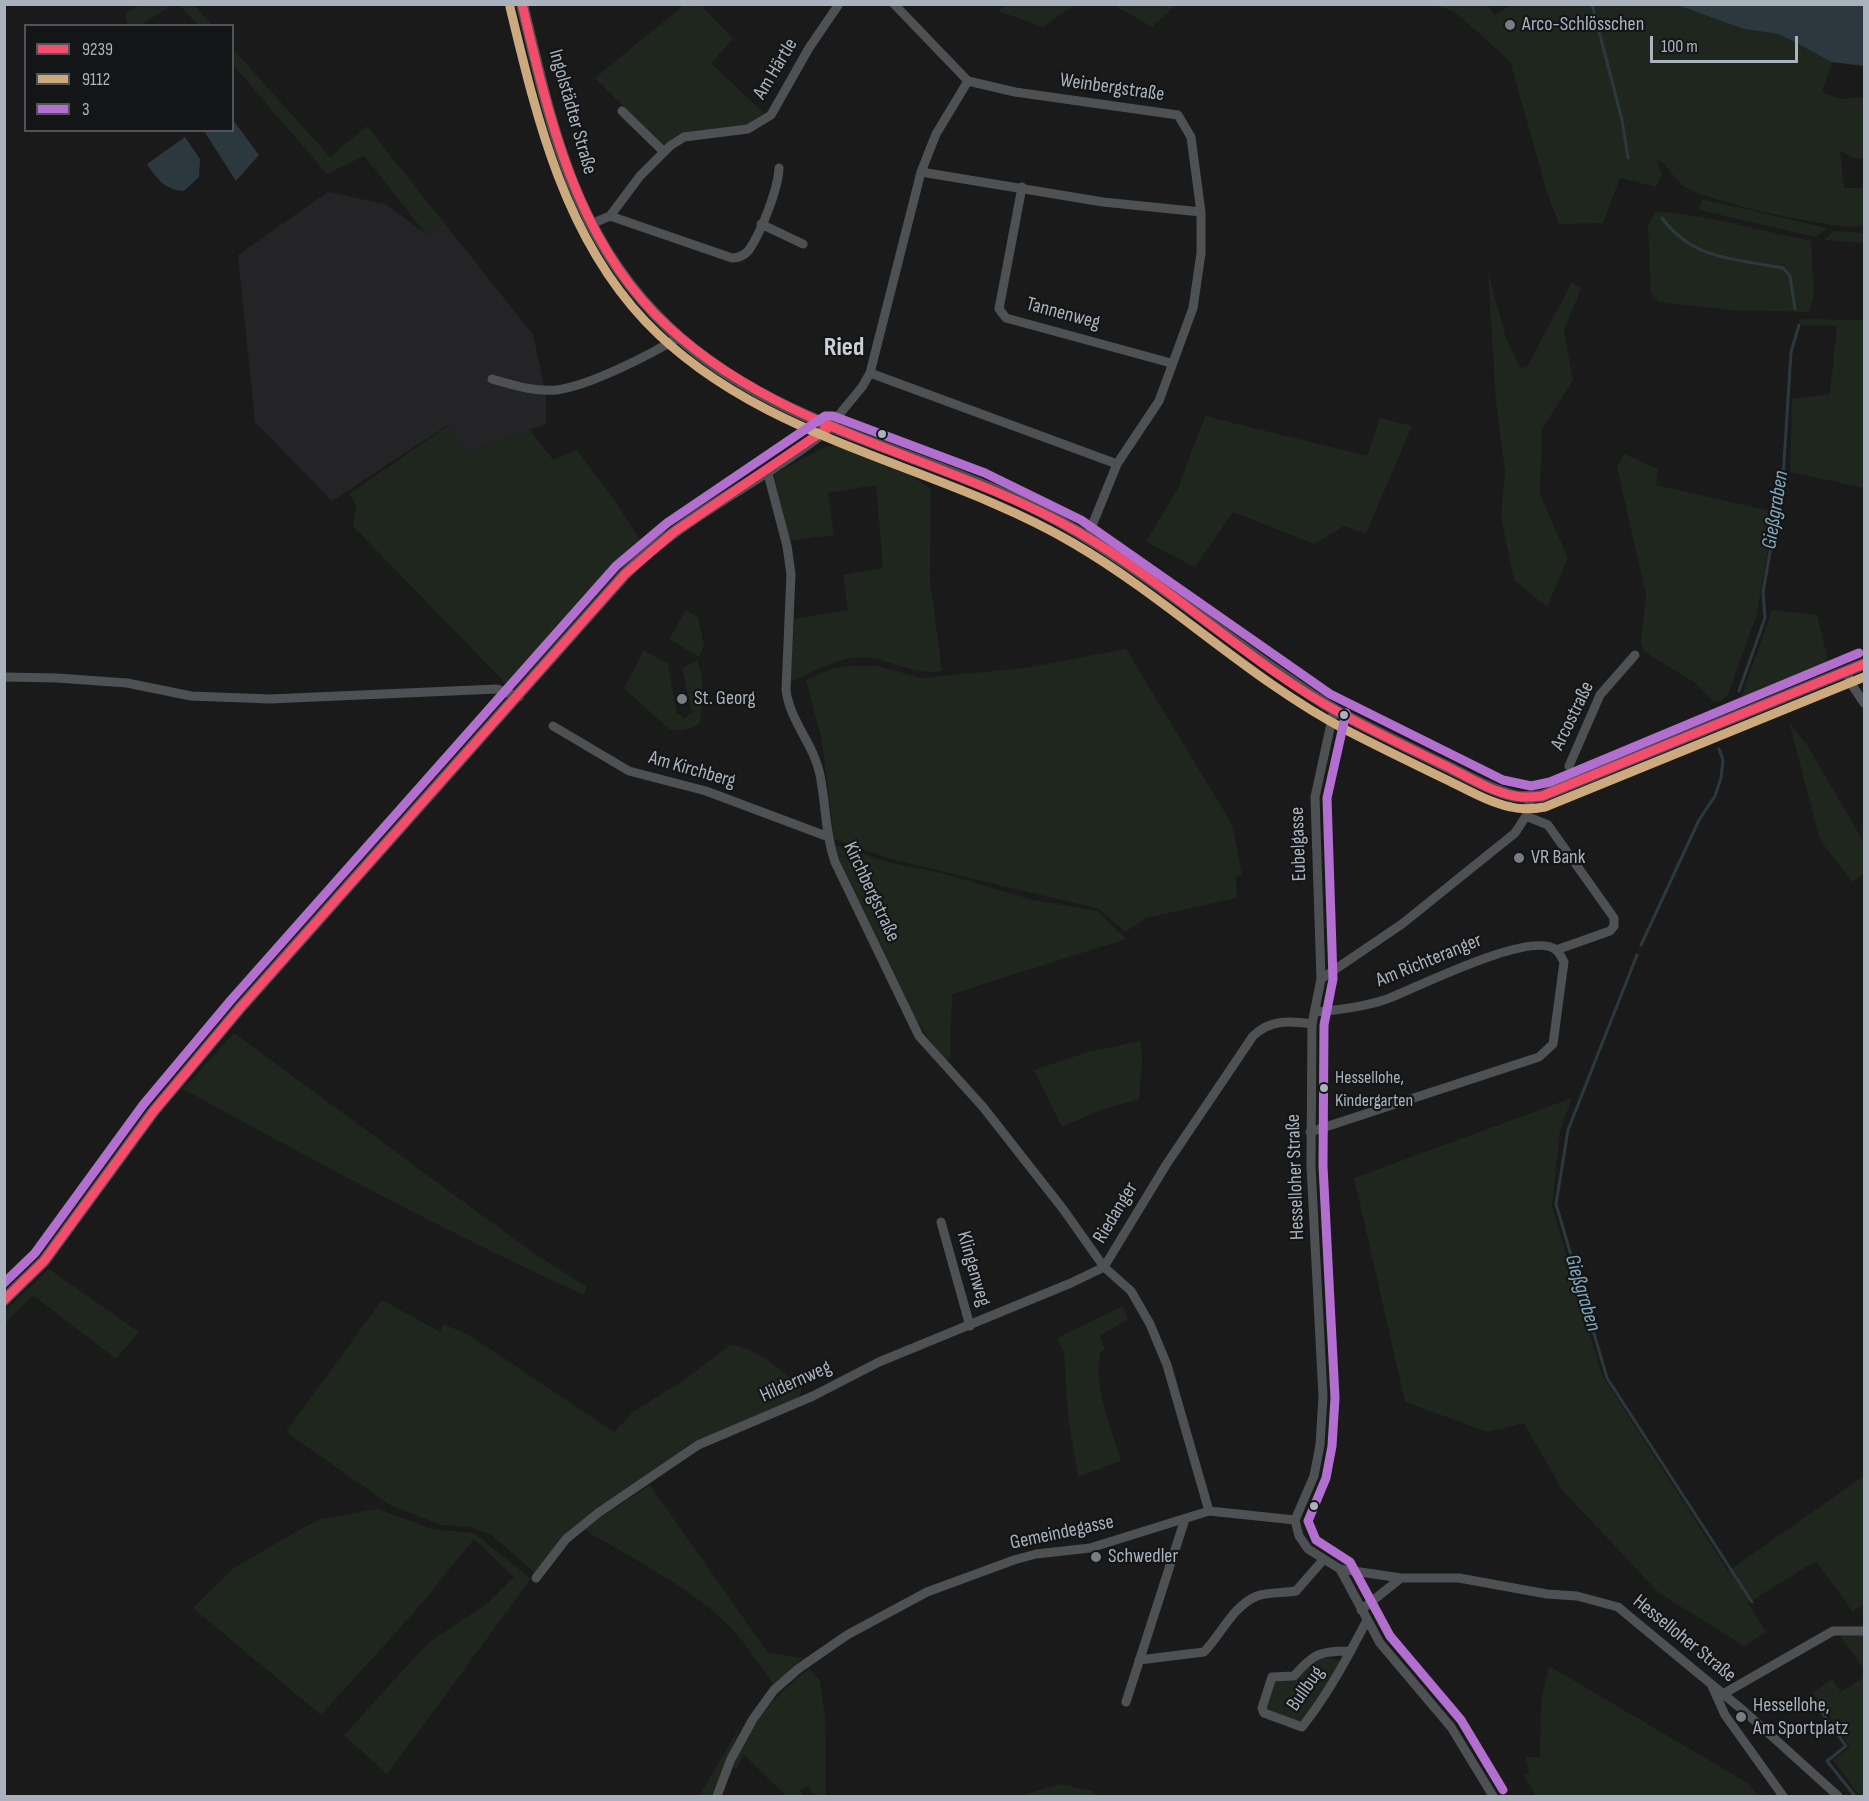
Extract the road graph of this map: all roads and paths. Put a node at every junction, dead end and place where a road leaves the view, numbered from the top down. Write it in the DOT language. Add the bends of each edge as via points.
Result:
graph roads {
  1 [pos="522,4"];
  2 [pos="839,4"];
  3 [pos="894,4"];
  4 [pos="968,81"];
  5 [pos="622,111"];
  6 [pos="664,152"];
  7 [pos="779,168"];
  8 [pos="921,172"];
  9 [pos="1022,187"];
  10 [pos="1201,212"];
  11 [pos="610,216"];
  12 [pos="591,224"];
  13 [pos="761,224"];
  14 [pos="803,244"];
  15 [pos="679,337"];
  16 [pos="1171,363"];
  17 [pos="870,373"];
  18 [pos="492,380"];
  19 [pos="829,427"];
  20 [pos="1117,464"];
  21 [pos="766,470"];
  22 [pos="1087,538"];
  23 [pos="1635,655"];
  24 [pos="1864,663"];
  25 [pos="1847,670"];
  26 [pos="4,677"];
  27 [pos="519,697"];
  28 [pos="1864,702"];
  29 [pos="1334,710"];
  30 [pos="553,726"];
  31 [pos="1569,766"];
  32 [pos="1531,798"];
  33 [pos="1526,816"];
  34 [pos="826,836"];
  35 [pos="1556,950"];
  36 [pos="1321,979"];
  37 [pos="1315,1012"];
  38 [pos="1312,1024"];
  39 [pos="1310,1132"];
  40 [pos="941,1222"];
  41 [pos="1104,1267"];
  42 [pos="4,1300"];
  43 [pos="970,1326"];
  44 [pos="1209,1510"];
  45 [pos="1185,1519"];
  46 [pos="1295,1520"];
  47 [pos="1324,1559"];
  48 [pos="1340,1569"];
  49 [pos="536,1578"];
  50 [pos="1401,1578"];
  51 [pos="1361,1610"];
  52 [pos="1367,1620"];
  53 [pos="1864,1631"];
  54 [pos="1351,1650"];
  55 [pos="1139,1660"];
  56 [pos="1711,1684"];
  57 [pos="1723,1694"];
  58 [pos="1126,1702"];
  59 [pos="717,1797"];
  60 [pos="1493,1797"];
  61 [pos="1783,1797"];
  62 [pos="1838,1797"];
  1 -- 12 [label="main road, Ingolstädter Straße" via="564,166"];
  2 -- 6 [label="street, Am Härtle" via="771,115 748,129 684,137"];
  3 -- 4 [label="street"];
  4 -- 8 [label="street" via="936,134"];
  4 -- 10 [label="street, Weinbergstraße" via="1015,92 1178,116 1191,137"];
  5 -- 6 [label="street"];
  6 -- 11 [label="street, Am Härtle"];
  7 -- 13 [label="street"];
  8 -- 9 [label="street"];
  8 -- 17 [label="street"];
  9 -- 10 [label="street" via="1103,202"];
  9 -- 16 [label="street, Tannenweg" via="999,309 1006,318"];
  10 -- 16 [label="street, Weinbergstraße" via="1201,253 1193,308"];
  11 -- 12 [label="street"];
  11 -- 13 [label="street" via="734,258 748,251"];
  12 -- 15 [label="main road, Ingolstädter Straße" via="631,287"];
  13 -- 14 [label="street"];
  15 -- 18 [label="street" via="634,362 557,390 527,389"];
  15 -- 19 [label="main road, Ingolstädter Straße" via="745,386"];
  16 -- 20 [label="street, Weinbergstraße" via="1159,401"];
  17 -- 19 [label="street"];
  17 -- 20 [label="street"];
  19 -- 21 [label="main road"];
  19 -- 22 [label="main road, Ingolstädter Straße" via="981,484"];
  20 -- 22 [label="street, Weinbergstraße"];
  21 -- 27 [label="main road" via="648,552"];
  21 -- 34 [label="street, Kirchbergstraße" via="791,574 788,707 820,774"];
  22 -- 29 [label="main road, Ingolstädter Straße"];
  23 -- 31 [label="street, Arcostraße" via="1600,695"];
  24 -- 25 [label="main road, Ingolstädter Straße"];
  25 -- 28 [label="street"];
  25 -- 32 [label="main road, Ingolstädter Straße" via="1572,786"];
  26 -- 27 [label="street" via="127,683 191,696 236,698 498,689"];
  27 -- 42 [label="main road" via="173,1087 44,1261"];
  29 -- 32 [label="main road, Ingolstädter Straße" via="1499,791"];
  29 -- 36 [label="street, Eubelgasse" via="1315,797"];
  30 -- 34 [label="street, Am Kirchberg" via="628,771 706,790"];
  32 -- 33 [label="street"];
  33 -- 35 [label="street, Am Richteranger" via="1548,825 1614,918 1610,931"];
  33 -- 36 [label="street" via="1515,833 1402,924"];
  34 -- 41 [label="street, Kirchbergstraße" via="919,1036 983,1107"];
  35 -- 37 [label="street, Am Richteranger" via="1544,946 1488,956 1384,1000"];
  35 -- 39 [label="street" via="1564,962 1553,1044 1539,1057"];
  36 -- 37 [label="street, Hesselloher Straße"];
  37 -- 38 [label="street, Hesselloher Straße"];
  38 -- 39 [label="street, Hesselloher Straße"];
  38 -- 41 [label="street, Riedanger" via="1267,1024 1253,1036 1166,1165"];
  39 -- 46 [label="street, Hesselloher Straße" via="1323,1396 1314,1476"];
  40 -- 43 [label="street, Klingenweg"];
  41 -- 43 [label="street, Hildernweg"];
  41 -- 44 [label="street, Riedanger" via="1131,1291 1159,1344"];
  43 -- 49 [label="street, Hildernweg" via="879,1362 698,1445 566,1539"];
  44 -- 45 [label="street, Gemeindegasse"];
  44 -- 46 [label="street, Gemeindegasse"];
  45 -- 55 [label="street"];
  45 -- 59 [label="street, Gemeindegasse" via="1090,1548 1014,1560 927,1592 848,1635 774,1690 742,1739"];
  46 -- 47 [label="street, Hesselloher Straße" via="1308,1549"];
  47 -- 48 [label="street, Hesselloher Straße"];
  47 -- 55 [label="street" via="1296,1591 1258,1595 1237,1608 1204,1652"];
  48 -- 50 [label="street, Hesselloher Straße"];
  48 -- 51 [label="street"];
  50 -- 51 [label="street"];
  50 -- 56 [label="street, Hesselloher Straße" via="1459,1578 1577,1596 1618,1607"];
  51 -- 52 [label="street"];
  52 -- 54 [label="street, Bullbug"];
  52 -- 60 [label="street" via="1380,1642 1450,1727"];
  53 -- 57 [label="street" via="1833,1631"];
  54 -- 54 [label="street, Bullbug" via="1326,1697 1302,1727 1264,1713 1262,1708 1272,1677 1294,1676 1311,1656"];
  55 -- 58 [label="street"];
  56 -- 57 [label="street, Hesselloher Straße"];
  56 -- 61 [label="street" via="1725,1715"];
  57 -- 62 [label="street, Hesselloher Straße"];
}
